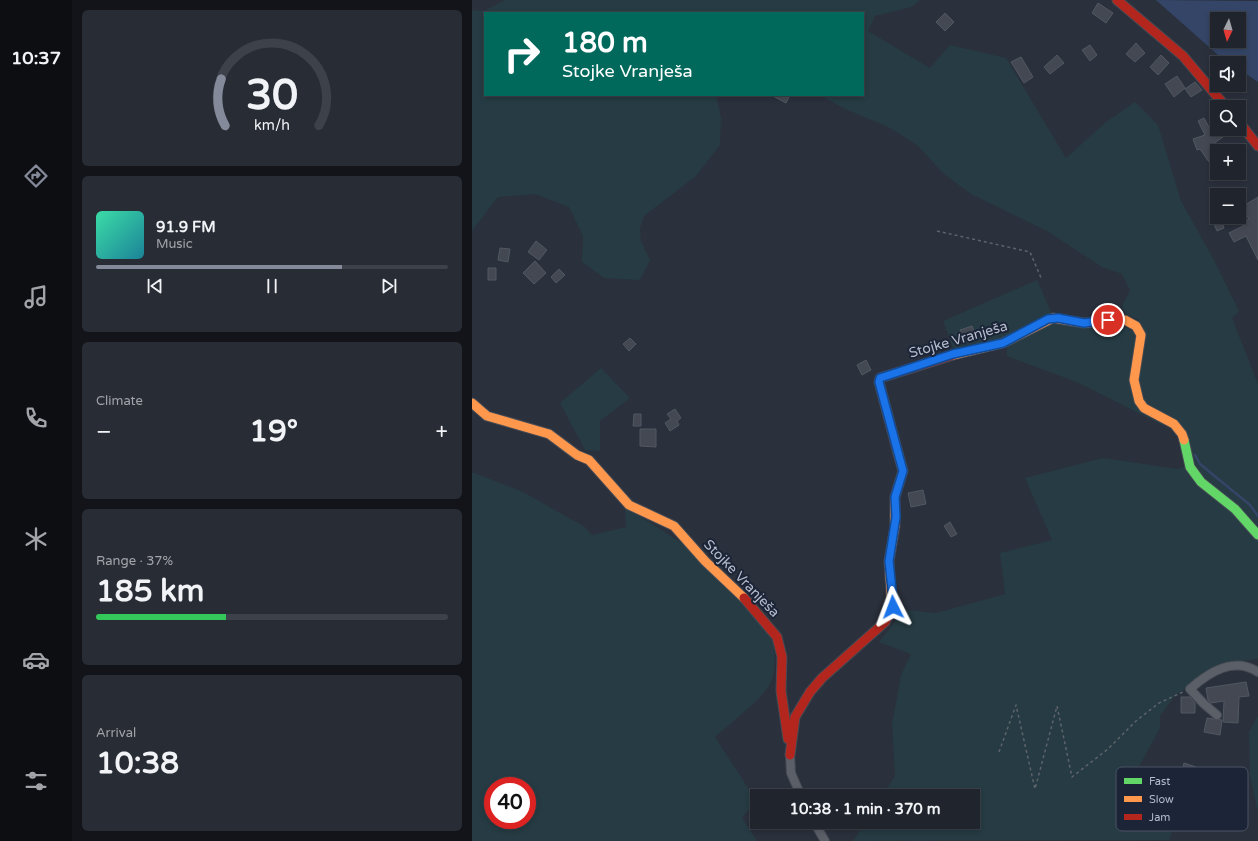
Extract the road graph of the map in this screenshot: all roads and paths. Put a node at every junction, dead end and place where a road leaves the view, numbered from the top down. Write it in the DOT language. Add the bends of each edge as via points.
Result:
graph roads {
  1 [pos="1117,0"];
  2 [pos="1220,100"];
  3 [pos="1246,131"];
  4 [pos="1258,146"];
  5 [pos="937,231"];
  6 [pos="1042,280"];
  7 [pos="472,403"];
  8 [pos="1258,534"];
  9 [pos="1258,672"];
  10 [pos="1190,689"];
  11 [pos="1217,715"];
  12 [pos="999,752"];
  13 [pos="790,755"];
  14 [pos="798,789"];
  15 [pos="818,829"];
  16 [pos="826,841"];
  1 -- 2 [label="street" via="1183,56"];
  3 -- 4 [label="street"];
  5 -- 6 [label="path" via="1030,252"];
  7 -- 13 [label="street, Stojke Vranješa" via="487,416 549,434 589,460 629,506 674,526 705,561 758,613 777,637 780,647 781,691"];
  8 -- 13 [label="street, Stojke Vranješa" via="1235,509 1201,482 1190,467 1182,434 1174,424 1144,408 1139,401 1134,380 1141,335 1136,326 1125,320 1084,323 1058,318 1048,319 1003,343 953,354 884,375 879,382 903,471 895,497 896,517 889,561 893,607 885,622 822,678 810,692 795,717"];
  9 -- 10 [label="street" via="1243,665 1220,668"];
  10 -- 11 [label="street"];
  10 -- 12 [label="path" via="1160,703 1072,777 1057,706 1035,789 1016,705"];
  13 -- 14 [label="street" via="791,773"];
  15 -- 16 [label="street"];
}
